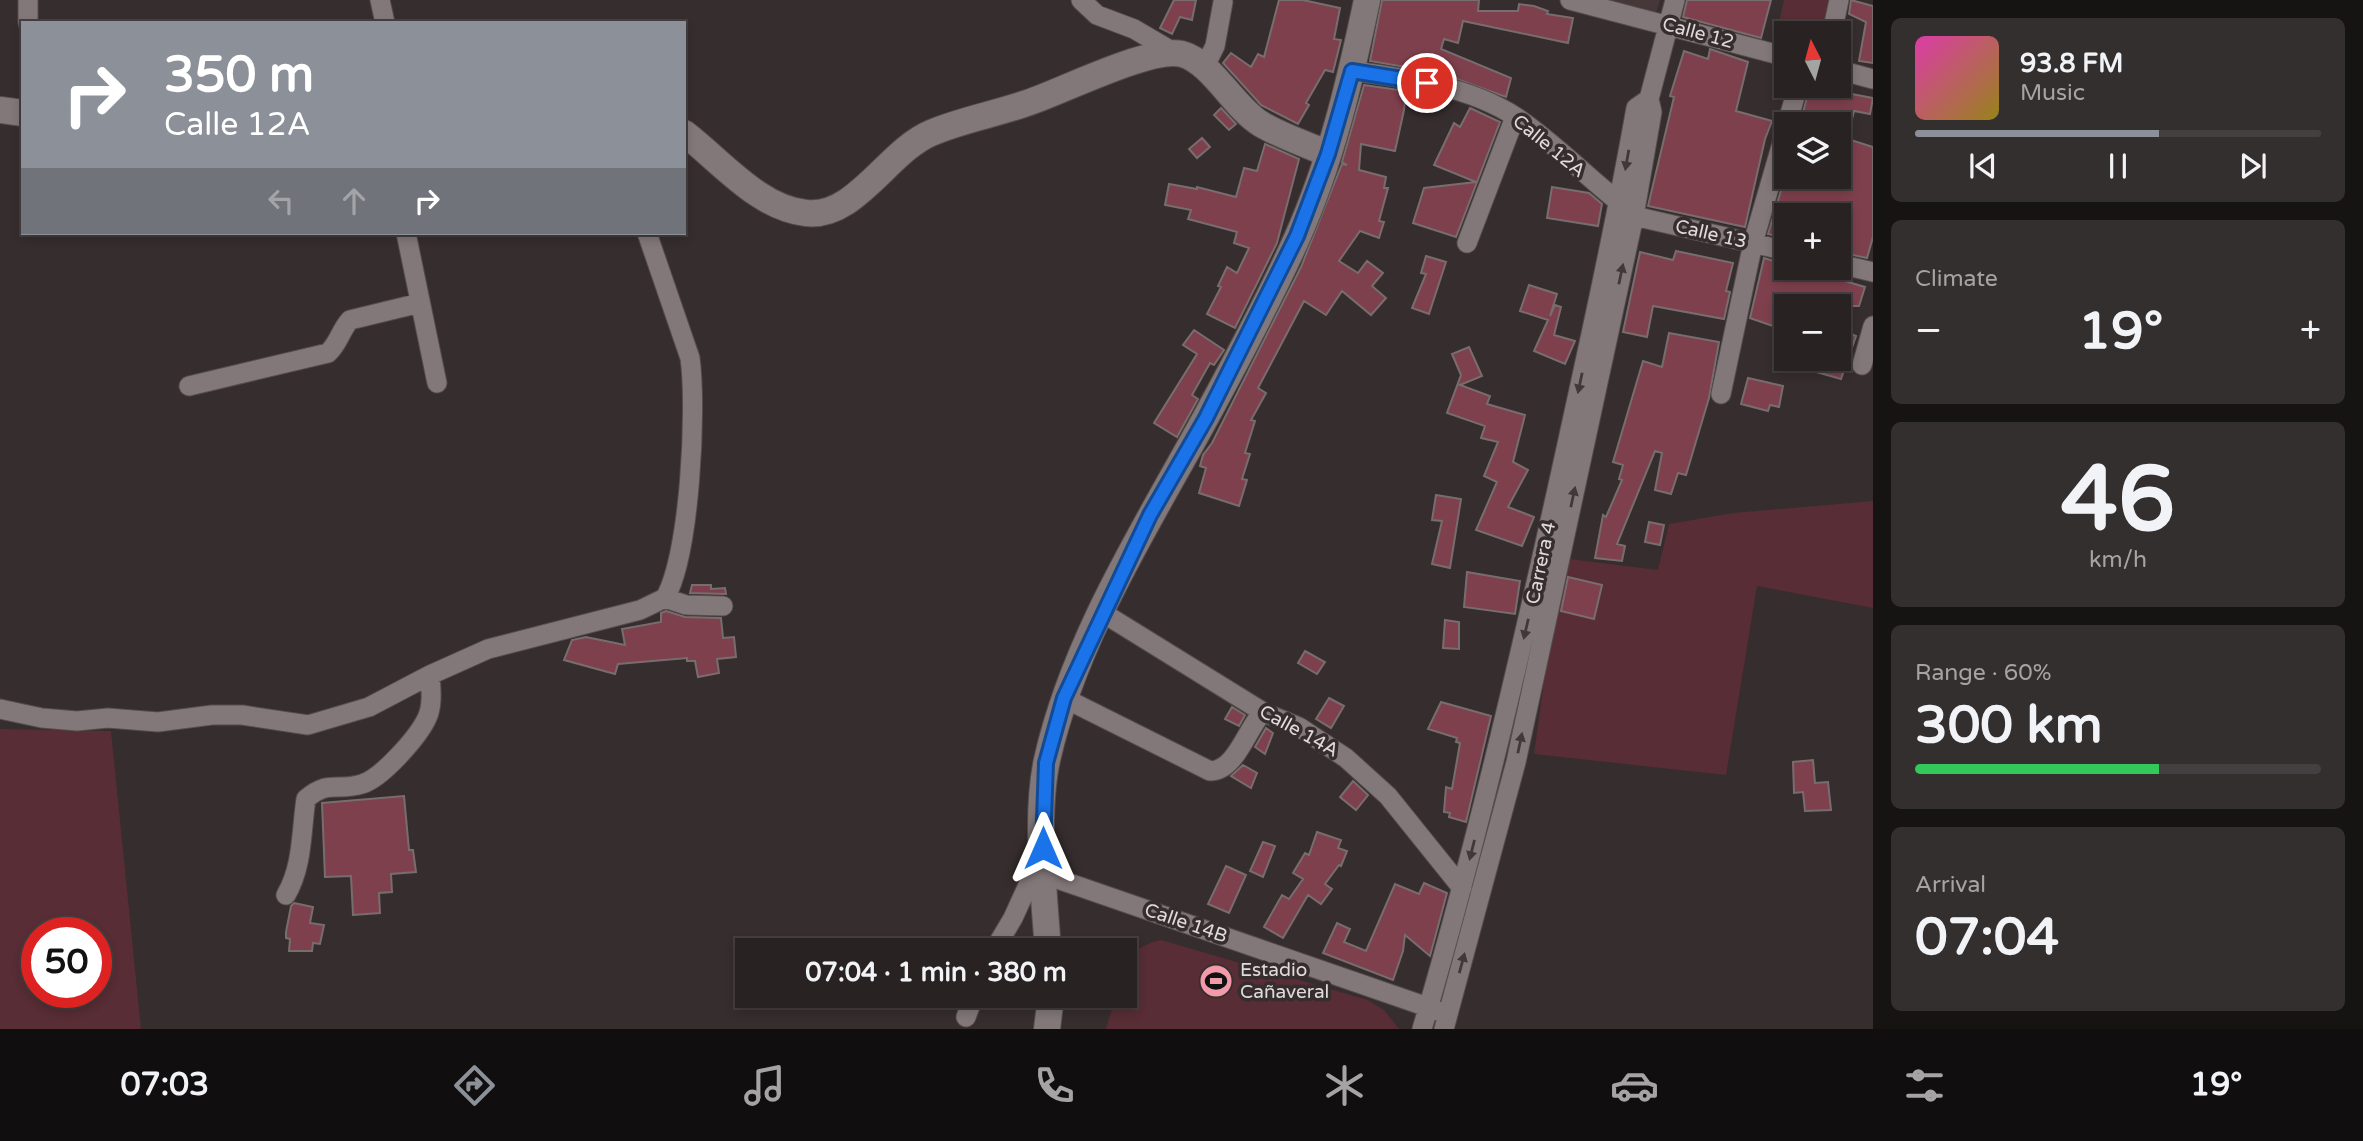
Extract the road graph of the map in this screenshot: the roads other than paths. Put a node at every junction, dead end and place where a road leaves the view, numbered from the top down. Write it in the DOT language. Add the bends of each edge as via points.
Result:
graph roads {
  1 [pos="28,0"];
  2 [pos="380,0"];
  3 [pos="1081,0"];
  4 [pos="1367,0"];
  5 [pos="1570,0"];
  6 [pos="1675,0"];
  7 [pos="1839,0"];
  8 [pos="1223,2"];
  9 [pos="28,21"];
  10 [pos="385,21"];
  11 [pos="1835,21"];
  12 [pos="1668,26"];
  13 [pos="1175,53"];
  14 [pos="1774,54"];
  15 [pos="1204,68"];
  16 [pos="1352,71"];
  17 [pos="1852,73"];
  18 [pos="1873,79"];
  19 [pos="1648,99"];
  20 [pos="0,110"];
  21 [pos="21,113"];
  22 [pos="1515,117"];
  23 [pos="686,135"];
  24 [pos="1328,154"];
  25 [pos="1774,170"];
  26 [pos="1619,202"];
  27 [pos="1634,216"];
  28 [pos="405,235"];
  29 [pos="648,235"];
  30 [pos="1467,243"];
  31 [pos="1753,243"];
  32 [pos="1774,248"];
  33 [pos="1851,267"];
  34 [pos="1873,272"];
  35 [pos="420,303"];
  36 [pos="1873,326"];
  37 [pos="1862,365"];
  38 [pos="437,383"];
  39 [pos="189,386"];
  40 [pos="1721,394"];
  41 [pos="665,598"];
  42 [pos="723,606"];
  43 [pos="1103,613"];
  44 [pos="430,675"];
  45 [pos="1064,698"];
  46 [pos="0,709"];
  47 [pos="1263,712"];
  48 [pos="1043,861"];
  49 [pos="1462,888"];
  50 [pos="286,895"];
  51 [pos="1001,938"];
  52 [pos="1047,938"];
  53 [pos="1429,1007"];
  54 [pos="969,1008"];
  55 [pos="1050,1008"];
  56 [pos="966,1017"];
  57 [pos="1446,1021"];
  58 [pos="1047,1029"];
  59 [pos="1423,1029"];
  1 -- 9 [label="street"];
  2 -- 10 [label="street"];
  3 -- 13 [label="street" via="1097,15 1134,29"];
  4 -- 16 [label="main road"];
  5 -- 12 [label="street, Calle 12"];
  6 -- 12 [label="street, Carrera 4"];
  7 -- 11 [label="street"];
  8 -- 15 [label="street" via="1215,46"];
  12 -- 14 [label="street, Calle 12"];
  12 -- 19 [label="street, Carrera 4"];
  13 -- 15 [label="main road" via="1193,58"];
  13 -- 23 [label="main road" via="930,133 832,211 794,212 761,196"];
  15 -- 24 [label="main road" via="1261,124"];
  16 -- 22 [label="street, Calle 12A" via="1409,78 1464,93"];
  16 -- 24 [label="main road"];
  17 -- 18 [label="street"];
  19 -- 26 [label="street, Carrera 4, one-way" via="1636,108"];
  19 -- 27 [label="street, Carrera 4" via="1652,112"];
  20 -- 21 [label="main road"];
  22 -- 26 [label="street, Calle 12A"];
  22 -- 30 [label="street"];
  24 -- 43 [label="main road" via="1297,236 1255,324 1150,515"];
  25 -- 31 [label="street"];
  26 -- 49 [label="street, Carrera 4, one-way" via="1526,630"];
  27 -- 31 [label="street, Calle 13"];
  57 -- 27 [label="street, Carrera 4, one-way" via="1516,762"];
  28 -- 35 [label="street"];
  29 -- 41 [label="street" via="690,358 692,378 679,565"];
  31 -- 32 [label="street, Calle 13"];
  31 -- 40 [label="street"];
  33 -- 34 [label="street"];
  35 -- 38 [label="street"];
  35 -- 39 [label="street" via="350,320 328,353"];
  36 -- 37 [label="street"];
  41 -- 42 [label="street" via="686,605"];
  41 -- 44 [label="street" via="640,610 488,649"];
  43 -- 45 [label="main road"];
  43 -- 47 [label="street, Calle 14A"];
  44 -- 46 [label="street" via="369,707 308,725 232,715 158,722 77,721"];
  44 -- 50 [label="street" via="426,719 396,759 362,784 320,787 306,799 300,860"];
  45 -- 47 [label="street" via="1210,771 1229,763"];
  45 -- 48 [label="main road" via="1046,763"];
  47 -- 49 [label="street, Calle 14A" via="1299,727 1346,758 1388,796"];
  48 -- 51 [label="street"];
  48 -- 52 [label="main road"];
  48 -- 53 [label="street, Calle 14B"];
  49 -- 53 [label="street, Carrera 4"];
  53 -- 57 [label="street, Calle 14B"];
  53 -- 59 [label="street, Carrera 4"];
  54 -- 56 [label="street"];
  55 -- 58 [label="main road"];
}
